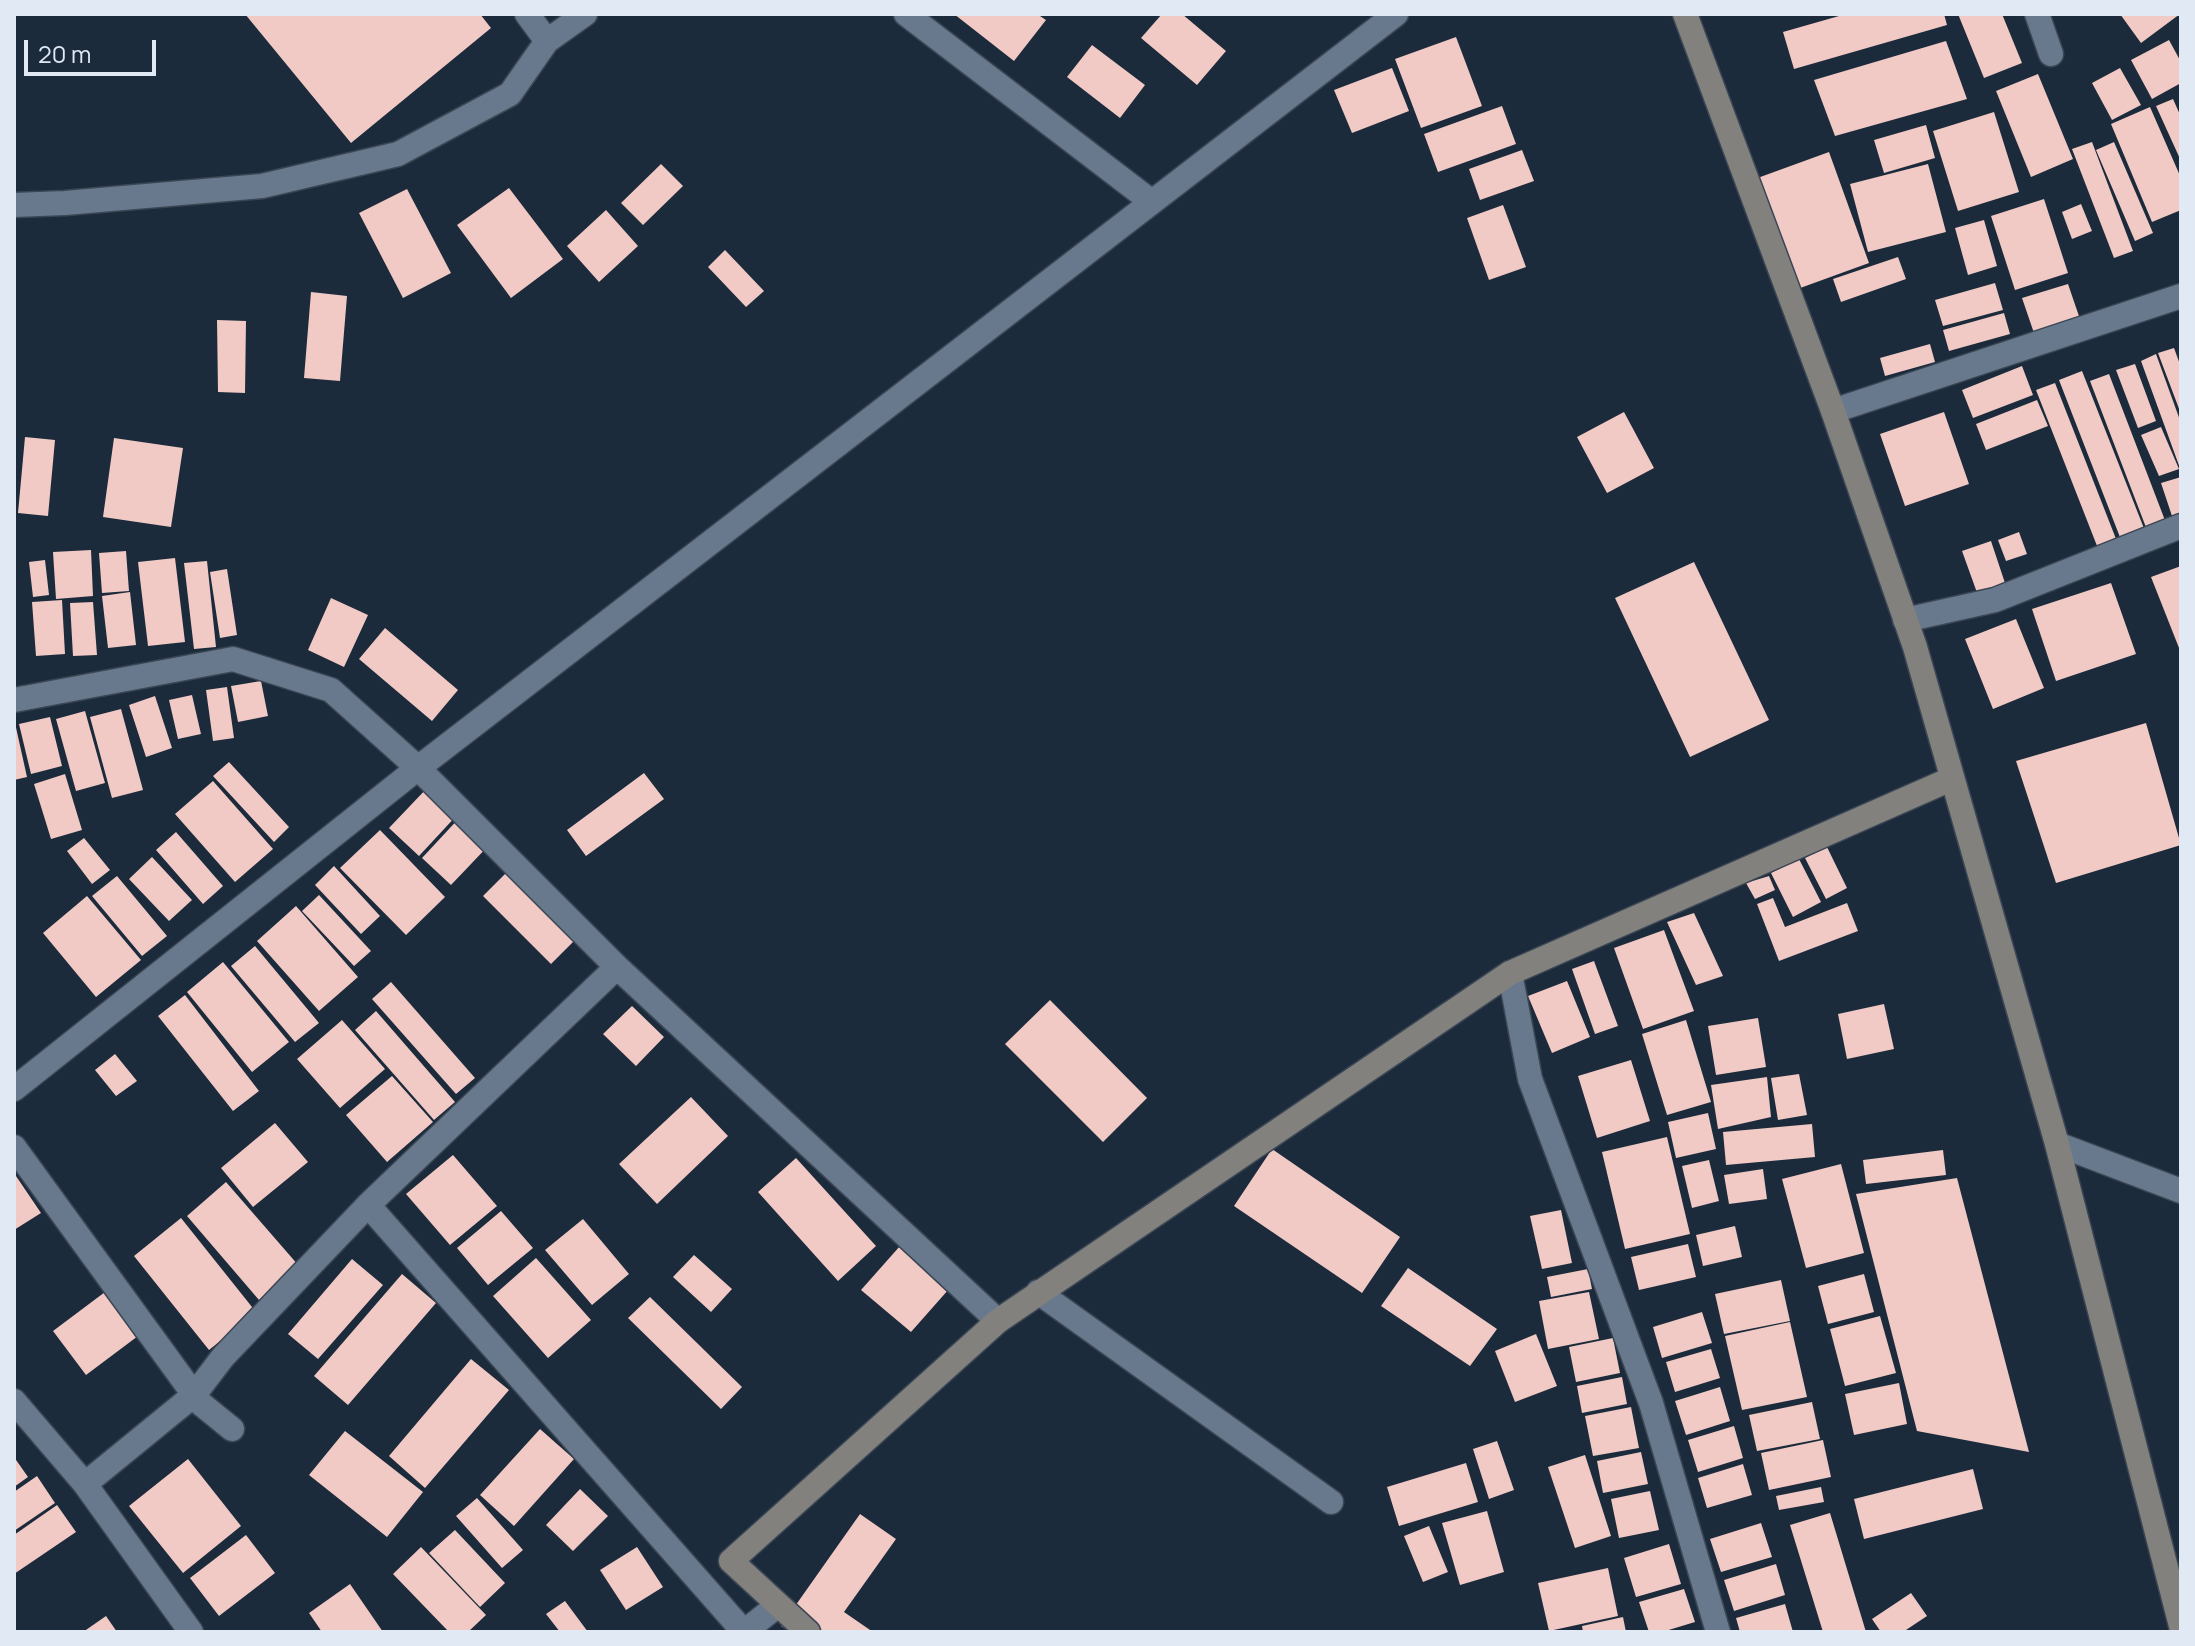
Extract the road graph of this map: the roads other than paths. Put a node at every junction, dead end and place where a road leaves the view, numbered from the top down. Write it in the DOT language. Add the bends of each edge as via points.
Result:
graph roads {
  1 [pos="527,14"];
  2 [pos="585,14"];
  3 [pos="906,14"];
  4 [pos="1396,14"];
  5 [pos="1685,14"];
  6 [pos="2037,14"];
  7 [pos="547,41"];
  8 [pos="2051,54"];
  9 [pos="1152,202"];
  10 [pos="14,205"];
  11 [pos="2181,296"];
  12 [pos="1833,411"];
  13 [pos="2181,526"];
  14 [pos="1905,620"];
  15 [pos="14,700"];
  16 [pos="418,768"];
  17 [pos="1951,779"];
  18 [pos="617,967"];
  19 [pos="1510,973"];
  20 [pos="14,1089"];
  21 [pos="2057,1144"];
  22 [pos="14,1147"];
  23 [pos="2181,1191"];
  24 [pos="368,1205"];
  25 [pos="1038,1292"];
  26 [pos="998,1321"];
  27 [pos="194,1395"];
  28 [pos="14,1401"];
  29 [pos="232,1429"];
  30 [pos="85,1484"];
  31 [pos="1331,1502"];
  32 [pos="778,1605"];
  33 [pos="2181,1626"];
  34 [pos="191,1632"];
  35 [pos="744,1632"];
  36 [pos="808,1632"];
  37 [pos="1718,1632"];
  1 -- 7 [label="street"];
  2 -- 7 [label="street"];
  3 -- 9 [label="street"];
  4 -- 9 [label="street"];
  5 -- 12 [label="main road"];
  6 -- 8 [label="street"];
  7 -- 10 [label="street" via="510,94 398,154 262,186"];
  9 -- 16 [label="street"];
  11 -- 12 [label="street"];
  12 -- 14 [label="main road"];
  13 -- 14 [label="street" via="1995,600"];
  14 -- 17 [label="main road"];
  15 -- 16 [label="street" via="233,659 331,690"];
  16 -- 18 [label="street"];
  16 -- 20 [label="street"];
  17 -- 19 [label="main road"];
  17 -- 21 [label="main road"];
  18 -- 24 [label="street"];
  18 -- 26 [label="street"];
  19 -- 25 [label="main road"];
  19 -- 37 [label="street" via="1530,1079 1651,1403"];
  21 -- 23 [label="street"];
  21 -- 33 [label="main road"];
  22 -- 27 [label="street"];
  24 -- 27 [label="street" via="223,1357"];
  24 -- 35 [label="street"];
  25 -- 26 [label="main road"];
  25 -- 31 [label="street"];
  26 -- 32 [label="main road" via="731,1561"];
  27 -- 29 [label="street"];
  27 -- 30 [label="street"];
  28 -- 30 [label="street"];
  30 -- 34 [label="street"];
  32 -- 35 [label="street"];
  32 -- 36 [label="main road"];
}
